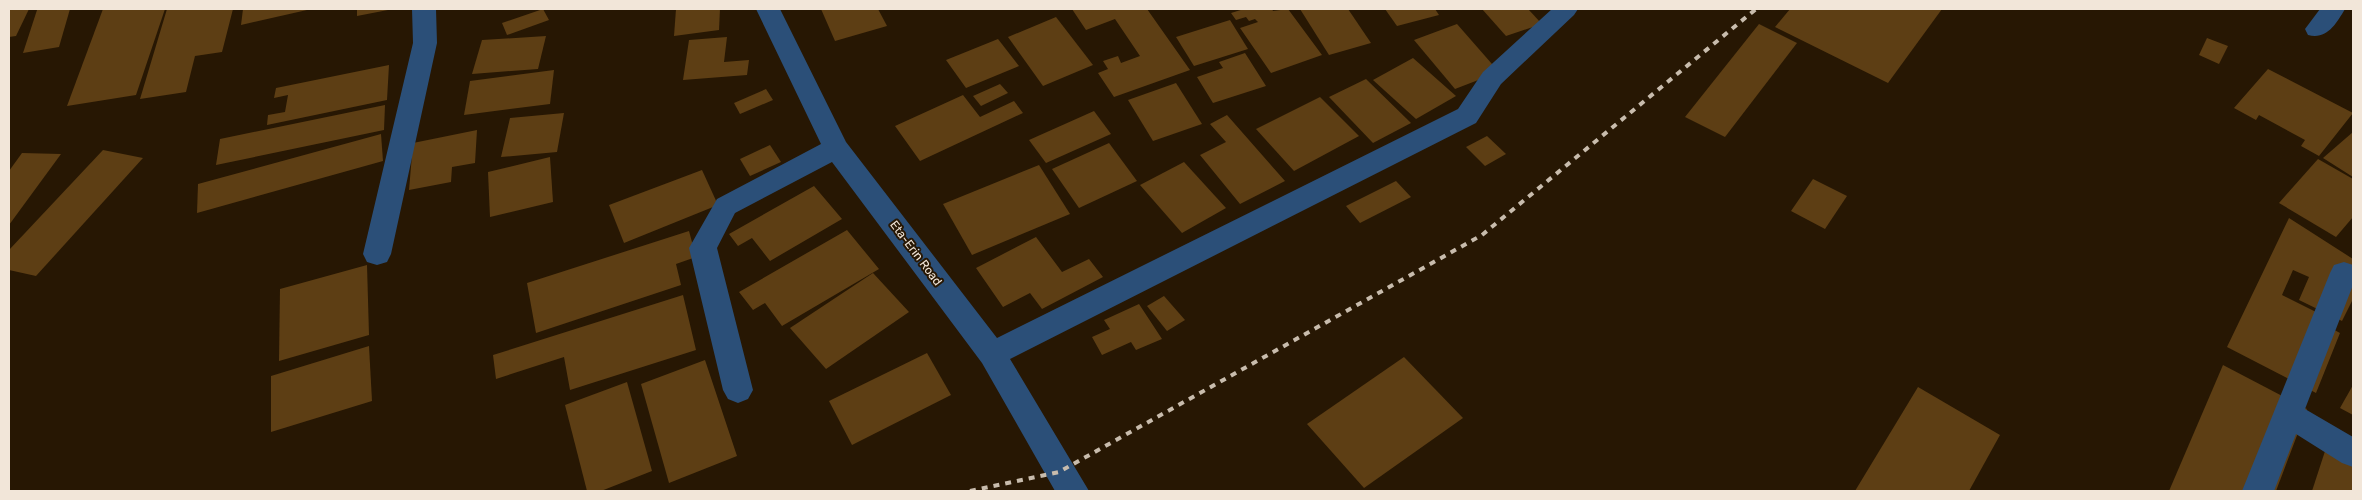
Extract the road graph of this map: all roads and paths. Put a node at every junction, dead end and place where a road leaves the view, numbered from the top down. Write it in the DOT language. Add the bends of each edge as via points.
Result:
graph roads {
  1 [pos="424,9"];
  2 [pos="768,9"];
  3 [pos="1566,9"];
  4 [pos="2333,9"];
  5 [pos="2317,30"];
  6 [pos="836,148"];
  7 [pos="377,254"];
  8 [pos="2344,273"];
  9 [pos="992,354"];
  10 [pos="738,390"];
  11 [pos="2288,414"];
  12 [pos="2353,453"];
  13 [pos="1073,491"];
  14 [pos="2258,491"];
  1 -- 7 [label="street" via="425,43"];
  2 -- 6 [label="street, Eta-Erin Road"];
  3 -- 9 [label="street" via="1492,78 1467,116"];
  4 -- 5 [label="street"];
  6 -- 9 [label="street, Eta-Erin Road"];
  6 -- 10 [label="street" via="726,206 703,248"];
  8 -- 11 [label="street"];
  9 -- 13 [label="street, Eta-Erin Road"];
  11 -- 12 [label="street"];
  11 -- 14 [label="street"];
}
